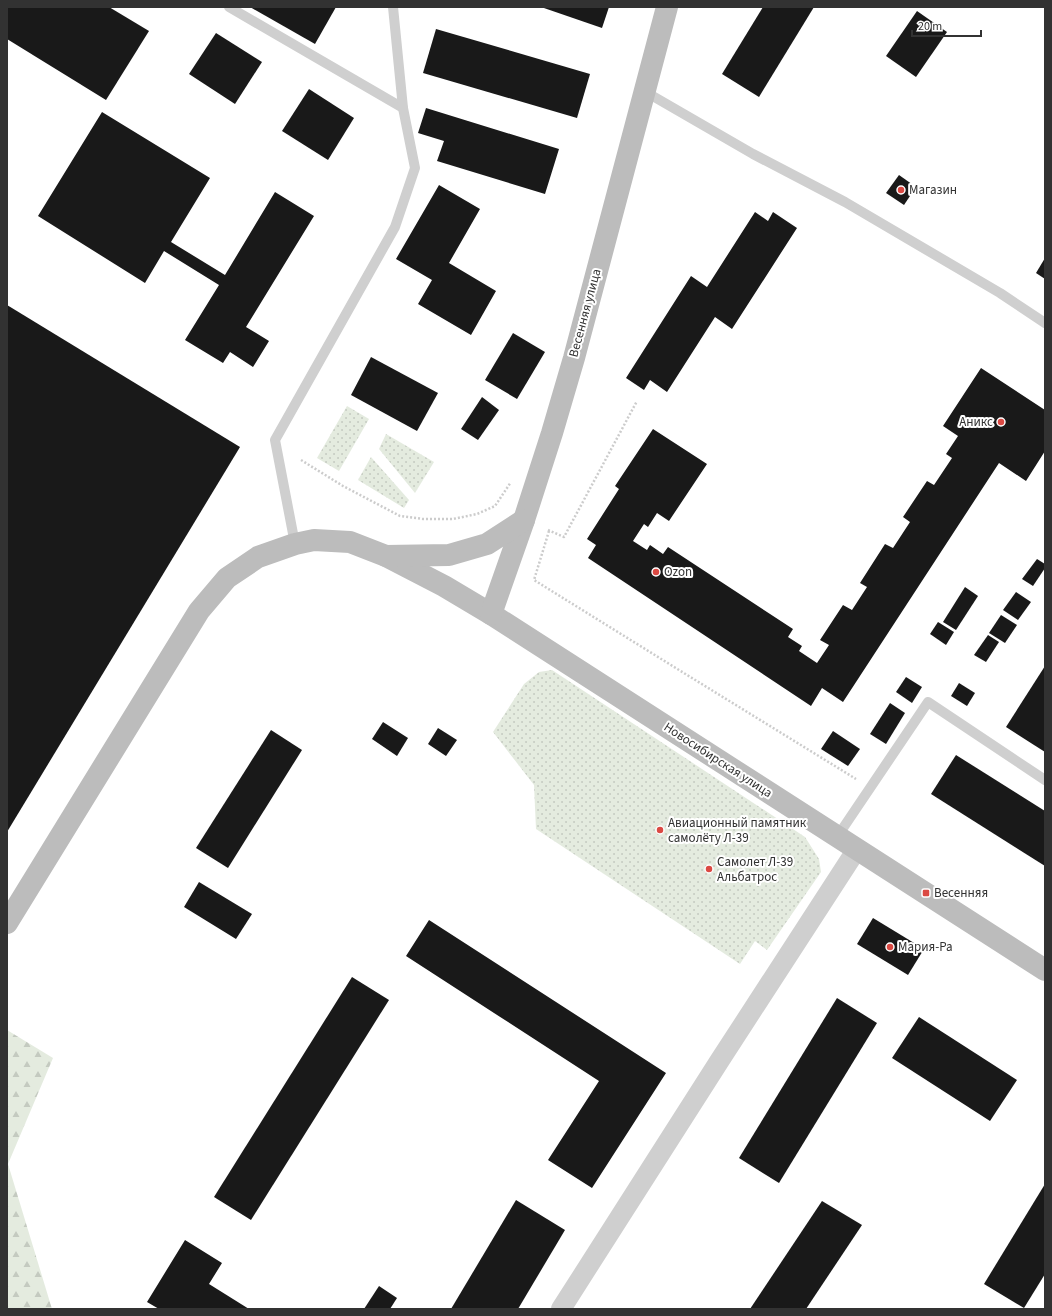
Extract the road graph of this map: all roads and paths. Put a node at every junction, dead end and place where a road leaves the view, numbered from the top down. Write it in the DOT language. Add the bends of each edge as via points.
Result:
graph roads {
  1 [pos="229,7"];
  2 [pos="393,7"];
  3 [pos="667,7"];
  4 [pos="644,90"];
  5 [pos="403,108"];
  6 [pos="1045,323"];
  7 [pos="637,401"];
  8 [pos="301,460"];
  9 [pos="513,476"];
  10 [pos="524,520"];
  11 [pos="545,529"];
  12 [pos="549,531"];
  13 [pos="295,544"];
  14 [pos="386,556"];
  15 [pos="491,614"];
  16 [pos="1045,780"];
  17 [pos="870,787"];
  18 [pos="837,836"];
  19 [pos="857,849"];
  20 [pos="7,923"];
  21 [pos="1045,970"];
  22 [pos="561,1309"];
  1 -- 5 [label="lane"];
  2 -- 5 [label="lane"];
  3 -- 4 [label="main road, Весенняя улица"];
  4 -- 6 [label="lane" via="1000,292"];
  4 -- 10 [label="main road, Весенняя улица" via="574,358"];
  5 -- 13 [label="lane" via="415,168 395,227 275,440"];
  7 -- 12 [label="path" via="564,537"];
  8 -- 9 [label="path" via="400,516 423,519 453,519 477,514 495,506"];
  10 -- 14 [label="main road" via="487,544 448,555"];
  10 -- 15 [label="main road, Весенняя улица"];
  11 -- 12 [label="path"];
  12 -- 17 [label="path" via="534,580"];
  13 -- 14 [label="main road, Новосибирская улица" via="314,540 350,542"];
  13 -- 20 [label="main road, Новосибирская улица" via="258,557 227,578 199,611"];
  14 -- 15 [label="main road, Новосибирская улица"];
  15 -- 18 [label="main road, Новосибирская улица"];
  16 -- 17 [label="lane" via="928,702"];
  17 -- 18 [label="lane"];
  18 -- 19 [label="main road, Новосибирская улица"];
  19 -- 21 [label="main road, Новосибирская улица"];
  19 -- 22 [label="street"];
}
